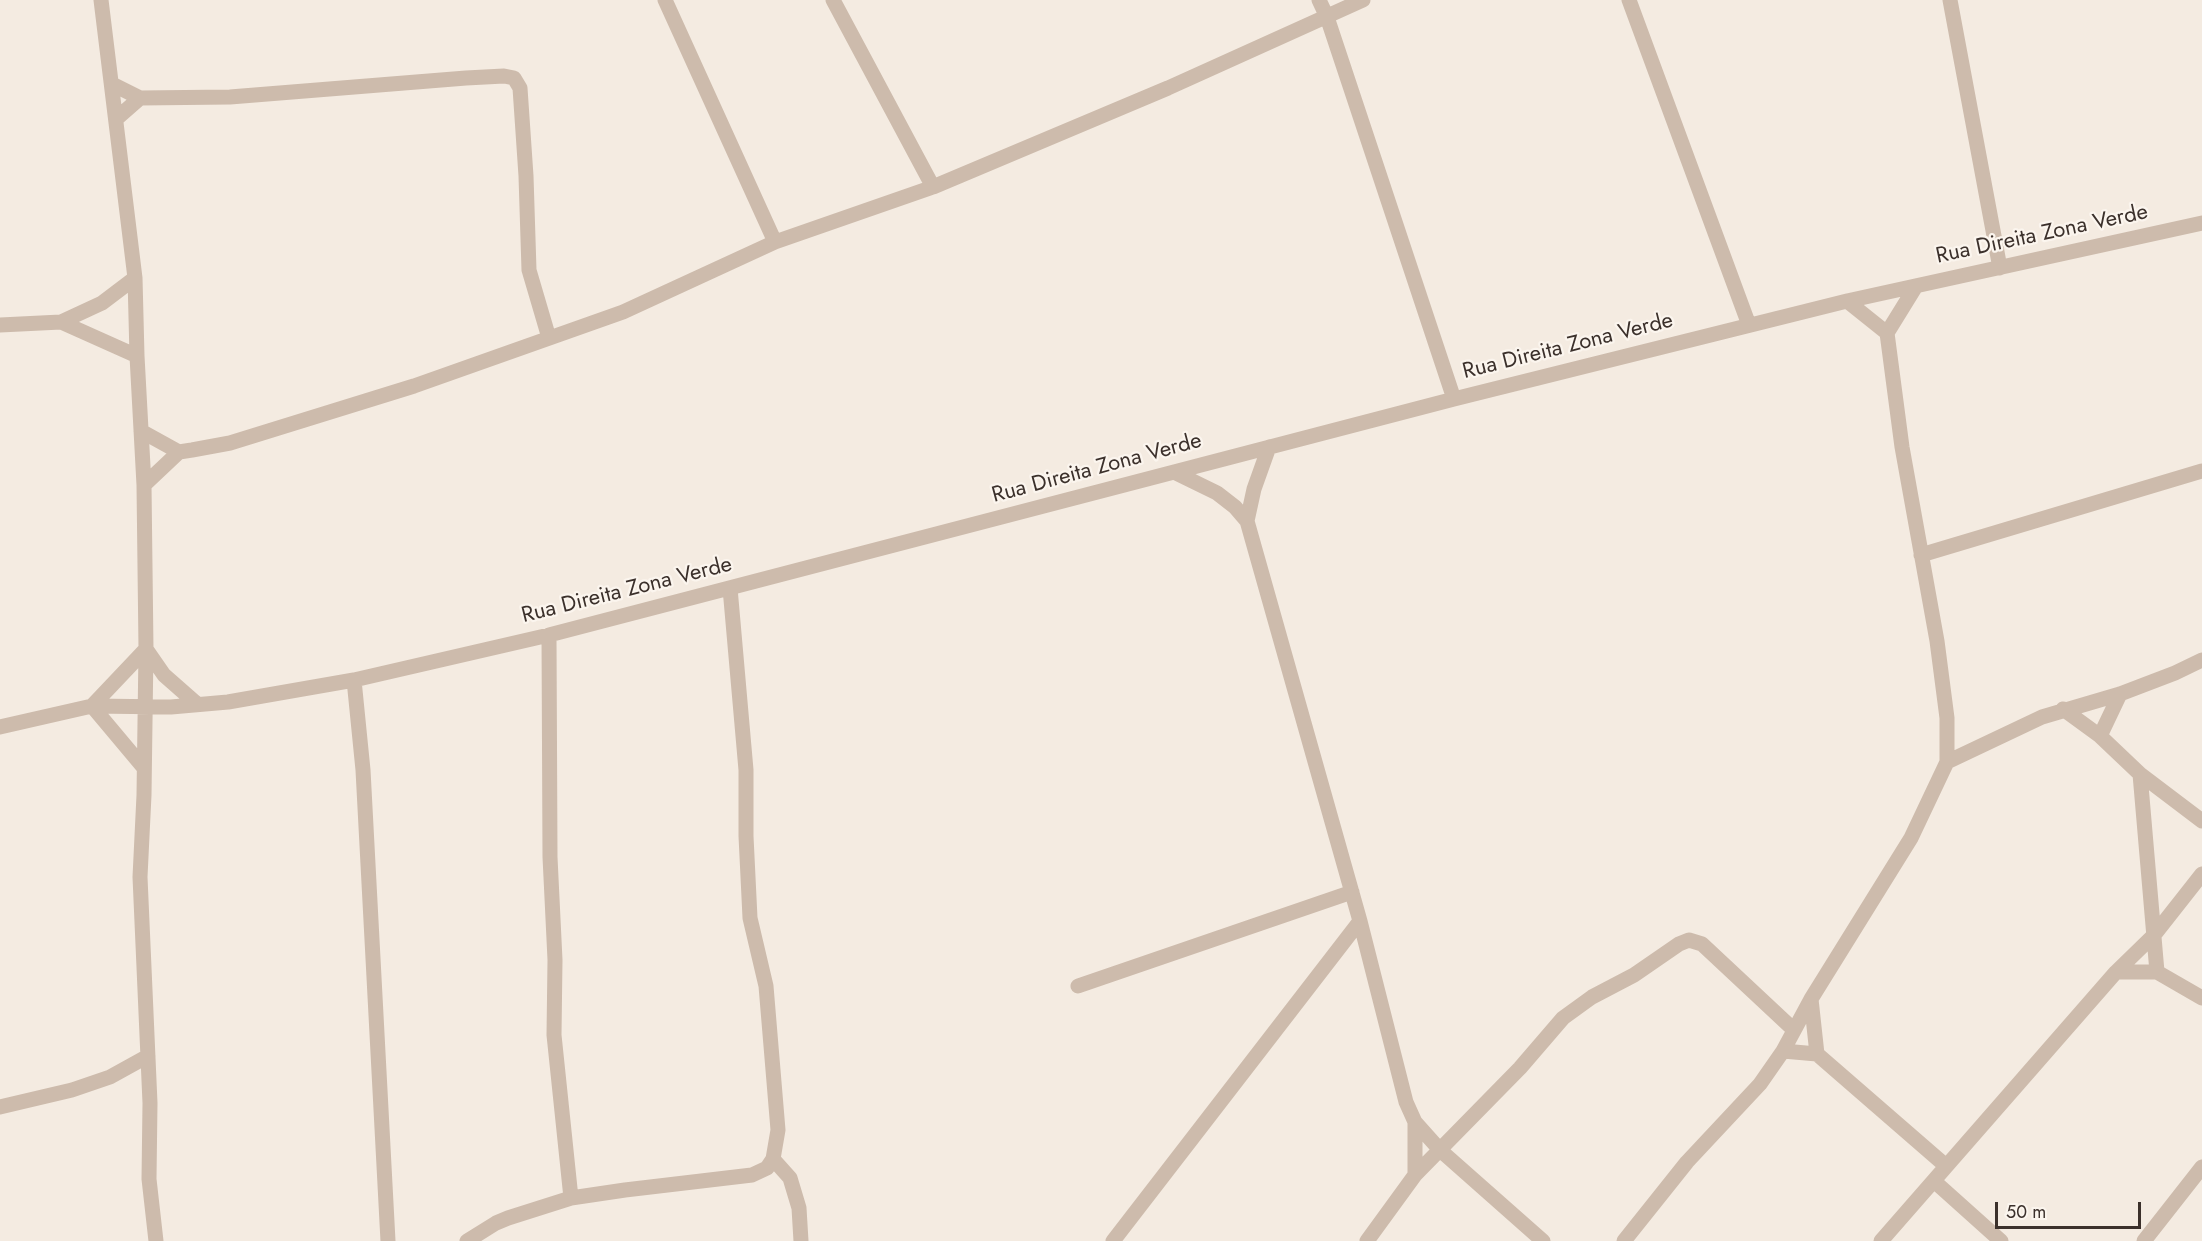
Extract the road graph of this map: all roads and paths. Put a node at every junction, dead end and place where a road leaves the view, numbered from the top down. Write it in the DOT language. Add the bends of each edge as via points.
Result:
graph roads {
  1 [pos="101,0"];
  2 [pos="665,0"];
  3 [pos="833,0"];
  4 [pos="1318,0"];
  5 [pos="1363,0"];
  6 [pos="1629,0"];
  7 [pos="1950,0"];
  8 [pos="1327,17"];
  9 [pos="112,84"];
  10 [pos="140,98"];
  11 [pos="116,119"];
  12 [pos="933,188"];
  13 [pos="2202,223"];
  14 [pos="775,242"];
  15 [pos="2000,268"];
  16 [pos="135,278"];
  17 [pos="1916,286"];
  18 [pos="1847,301"];
  19 [pos="61,322"];
  20 [pos="0,325"];
  21 [pos="1749,325"];
  22 [pos="1887,333"];
  23 [pos="549,338"];
  24 [pos="136,356"];
  25 [pos="1454,399"];
  26 [pos="141,431"];
  27 [pos="1269,447"];
  28 [pos="179,452"];
  29 [pos="2202,471"];
  30 [pos="1173,472"];
  31 [pos="144,485"];
  32 [pos="1247,521"];
  33 [pos="1921,555"];
  34 [pos="730,588"];
  35 [pos="549,635"];
  36 [pos="146,649"];
  37 [pos="2202,660"];
  38 [pos="354,680"];
  39 [pos="2120,694"];
  40 [pos="197,704"];
  41 [pos="92,706"];
  42 [pos="145,706"];
  43 [pos="2063,709"];
  44 [pos="0,727"];
  45 [pos="2100,736"];
  46 [pos="1947,762"];
  47 [pos="144,768"];
  48 [pos="2140,774"];
  49 [pos="2202,821"];
  50 [pos="2202,874"];
  51 [pos="1352,892"];
  52 [pos="1360,921"];
  53 [pos="2154,935"];
  54 [pos="2116,972"];
  55 [pos="2157,972"];
  56 [pos="1078,986"];
  57 [pos="2202,998"];
  58 [pos="1811,999"];
  59 [pos="1794,1030"];
  60 [pos="1783,1051"];
  61 [pos="1817,1054"];
  62 [pos="148,1056"];
  63 [pos="0,1107"];
  64 [pos="1415,1122"];
  65 [pos="1440,1150"];
  66 [pos="773,1159"];
  67 [pos="1946,1166"];
  68 [pos="2202,1167"];
  69 [pos="1415,1175"];
  70 [pos="1934,1182"];
  71 [pos="572,1198"];
  72 [pos="156,1241"];
  73 [pos="388,1241"];
  74 [pos="467,1241"];
  75 [pos="801,1241"];
  76 [pos="1113,1241"];
  77 [pos="1366,1241"];
  78 [pos="1543,1241"];
  79 [pos="1624,1241"];
  80 [pos="1881,1241"];
  81 [pos="2001,1241"];
  82 [pos="2144,1241"];
  1 -- 9 [label="street"];
  2 -- 14 [label="street"];
  3 -- 12 [label="street"];
  4 -- 8 [label="street"];
  5 -- 8 [label="street"];
  6 -- 21 [label="street"];
  7 -- 15 [label="street"];
  8 -- 12 [label="street"];
  8 -- 25 [label="street"];
  9 -- 10 [label="street"];
  9 -- 11 [label="street"];
  10 -- 11 [label="street"];
  10 -- 23 [label="street" via="230,97 466,78 514,78 520,88 529,270"];
  11 -- 16 [label="street"];
  12 -- 14 [label="street"];
  13 -- 15 [label="street, Rua Direita Zona Verde"];
  14 -- 23 [label="street" via="623,312"];
  15 -- 17 [label="street, Rua Direita Zona Verde"];
  16 -- 19 [label="street" via="102,303"];
  16 -- 24 [label="street"];
  17 -- 18 [label="street, Rua Direita Zona Verde"];
  17 -- 22 [label="street"];
  18 -- 21 [label="street, Rua Direita Zona Verde"];
  18 -- 22 [label="street"];
  19 -- 20 [label="street"];
  19 -- 24 [label="street"];
  21 -- 25 [label="street, Rua Direita Zona Verde"];
  22 -- 33 [label="street"];
  23 -- 28 [label="street" via="230,443"];
  24 -- 26 [label="street"];
  25 -- 27 [label="street, Rua Direita Zona Verde"];
  26 -- 28 [label="street"];
  26 -- 31 [label="street"];
  27 -- 30 [label="street, Rua Direita Zona Verde"];
  27 -- 32 [label="street"];
  28 -- 31 [label="street"];
  29 -- 33 [label="street"];
  30 -- 32 [label="street" via="1217,493"];
  30 -- 34 [label="street, Rua Direita Zona Verde"];
  31 -- 36 [label="street"];
  32 -- 51 [label="street"];
  33 -- 46 [label="street" via="1947,718"];
  34 -- 35 [label="street, Rua Direita Zona Verde"];
  34 -- 66 [label="street" via="746,770 750,918 766,986 778,1130"];
  35 -- 38 [label="street, Rua Direita Zona Verde"];
  35 -- 71 [label="street" via="554,1035"];
  36 -- 40 [label="street" via="165,675"];
  36 -- 41 [label="street"];
  36 -- 42 [label="street"];
  37 -- 39 [label="street"];
  38 -- 40 [label="street, Rua Direita Zona Verde"];
  38 -- 73 [label="street" via="363,770"];
  39 -- 43 [label="street"];
  39 -- 45 [label="street"];
  40 -- 42 [label="street, Rua Direita Zona Verde"];
  41 -- 42 [label="street, Rua Direita Zona Verde"];
  41 -- 44 [label="street, Rua Direita Zona Verde"];
  41 -- 47 [label="street"];
  42 -- 47 [label="street"];
  43 -- 45 [label="street"];
  43 -- 46 [label="street"];
  45 -- 48 [label="street"];
  46 -- 58 [label="street" via="1911,838"];
  47 -- 62 [label="street" via="140,877"];
  48 -- 49 [label="street"];
  48 -- 53 [label="street"];
  50 -- 53 [label="street"];
  51 -- 52 [label="street"];
  51 -- 56 [label="street"];
  52 -- 64 [label="street" via="1406,1102"];
  52 -- 76 [label="street"];
  53 -- 54 [label="street"];
  53 -- 55 [label="street"];
  54 -- 55 [label="street"];
  54 -- 67 [label="street"];
  55 -- 57 [label="street"];
  58 -- 59 [label="street"];
  58 -- 61 [label="street"];
  59 -- 60 [label="street"];
  59 -- 65 [label="street" via="1702,944 1689,940 1563,1018"];
  60 -- 61 [label="street"];
  60 -- 79 [label="street" via="1760,1084 1687,1162"];
  61 -- 67 [label="street"];
  62 -- 63 [label="street" via="125,1070 72,1090"];
  62 -- 72 [label="street" via="149,1179"];
  64 -- 65 [label="street"];
  64 -- 69 [label="street"];
  65 -- 69 [label="street"];
  65 -- 78 [label="street"];
  66 -- 71 [label="street" via="767,1168 752,1175"];
  66 -- 75 [label="street" via="790,1178 799,1208"];
  67 -- 70 [label="street"];
  68 -- 82 [label="street"];
  69 -- 77 [label="street"];
  70 -- 80 [label="street"];
  70 -- 81 [label="street"];
  71 -- 74 [label="street" via="496,1223"];
}
